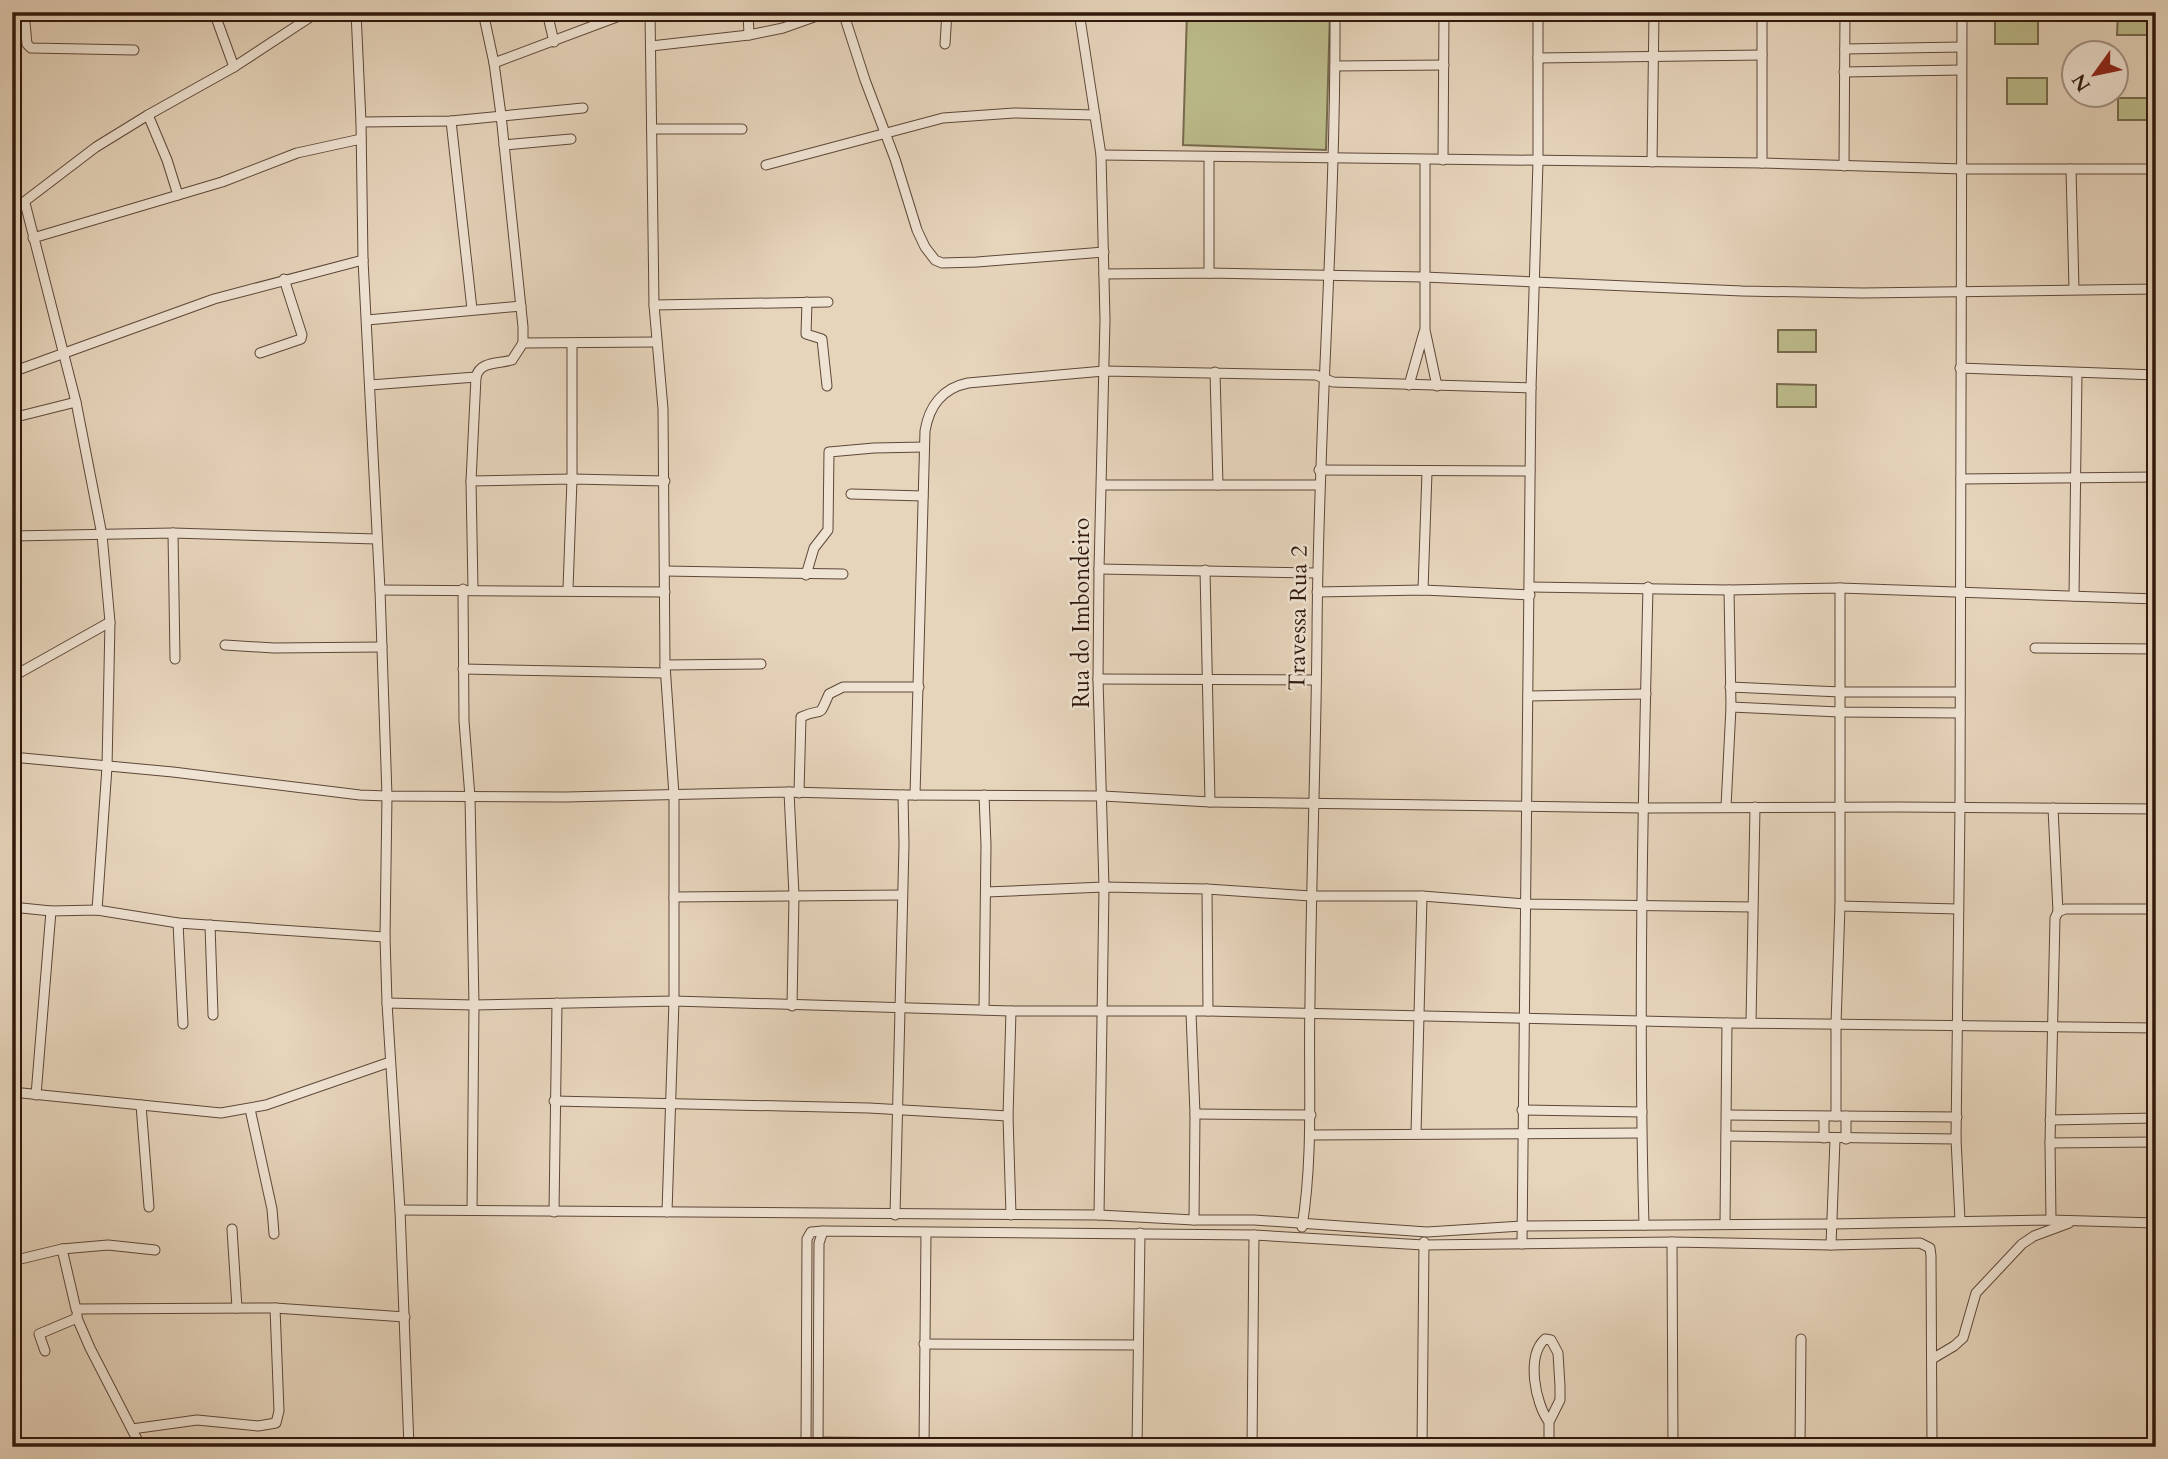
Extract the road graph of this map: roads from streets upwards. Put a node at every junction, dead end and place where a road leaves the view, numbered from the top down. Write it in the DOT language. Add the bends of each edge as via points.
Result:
graph roads {
  1 [pos="24,12"];
  2 [pos="214,12"];
  3 [pos="318,12"];
  4 [pos="356,12"];
  5 [pos="483,12"];
  6 [pos="547,12"];
  7 [pos="631,12"];
  8 [pos="650,12"];
  9 [pos="748,12"];
  10 [pos="828,12"];
  11 [pos="843,12"];
  12 [pos="947,12"];
  13 [pos="1079,12"];
  14 [pos="1335,12"];
  15 [pos="1444,12"];
  16 [pos="1538,12"];
  17 [pos="1654,12"];
  18 [pos="1762,12"];
  19 [pos="1845,12"];
  20 [pos="1962,12"];
  21 [pos="608,16"];
  22 [pos="749,35"];
  23 [pos="554,42"];
  24 [pos="944,44"];
  25 [pos="651,46"];
  26 [pos="1961,47"];
  27 [pos="1844,49"];
  28 [pos="134,50"];
  29 [pos="1762,55"];
  30 [pos="1654,56"];
  31 [pos="1538,58"];
  32 [pos="494,63"];
  33 [pos="1444,65"];
  34 [pos="1335,66"];
  35 [pos="234,67"];
  36 [pos="1961,70"];
  37 [pos="1844,72"];
  38 [pos="583,108"];
  39 [pos="501,115"];
  40 [pos="1095,115"];
  41 [pos="148,116"];
  42 [pos="451,121"];
  43 [pos="361,122"];
  44 [pos="652,129"];
  45 [pos="742,129"];
  46 [pos="886,134"];
  47 [pos="361,139"];
  48 [pos="571,139"];
  49 [pos="504,145"];
  50 [pos="1101,155"];
  51 [pos="1209,158"];
  52 [pos="1334,159"];
  53 [pos="1425,160"];
  54 [pos="1443,160"];
  55 [pos="1538,162"];
  56 [pos="1652,162"];
  57 [pos="1762,163"];
  58 [pos="766,165"];
  59 [pos="1844,166"];
  60 [pos="1963,169"];
  61 [pos="2071,169"];
  62 [pos="2156,169"];
  63 [pos="178,195"];
  64 [pos="25,203"];
  65 [pos="12,211"];
  66 [pos="33,238"];
  67 [pos="1104,252"];
  68 [pos="363,260"];
  69 [pos="1209,273"];
  70 [pos="1104,274"];
  71 [pos="1328,276"];
  72 [pos="1424,277"];
  73 [pos="284,279"];
  74 [pos="1534,282"];
  75 [pos="2074,289"];
  76 [pos="2156,289"];
  77 [pos="1960,290"];
  78 [pos="807,302"];
  79 [pos="828,302"];
  80 [pos="654,305"];
  81 [pos="521,306"];
  82 [pos="472,309"];
  83 [pos="367,320"];
  84 [pos="1425,330"];
  85 [pos="657,342"];
  86 [pos="523,343"];
  87 [pos="572,344"];
  88 [pos="64,352"];
  89 [pos="260,354"];
  90 [pos="1960,368"];
  91 [pos="1104,371"];
  92 [pos="12,372"];
  93 [pos="1215,372"];
  94 [pos="2077,373"];
  95 [pos="2156,375"];
  96 [pos="476,377"];
  97 [pos="1324,379"];
  98 [pos="1409,384"];
  99 [pos="370,385"];
  100 [pos="827,386"];
  101 [pos="1437,386"];
  102 [pos="1531,388"];
  103 [pos="76,402"];
  104 [pos="12,418"];
  105 [pos="924,447"];
  106 [pos="1319,470"];
  107 [pos="1530,471"];
  108 [pos="1427,472"];
  109 [pos="2156,477"];
  110 [pos="2074,478"];
  111 [pos="572,479"];
  112 [pos="1961,479"];
  113 [pos="471,481"];
  114 [pos="665,481"];
  115 [pos="1102,485"];
  116 [pos="1218,485"];
  117 [pos="1319,485"];
  118 [pos="851,494"];
  119 [pos="923,496"];
  120 [pos="173,533"];
  121 [pos="102,535"];
  122 [pos="12,536"];
  123 [pos="377,539"];
  124 [pos="1099,569"];
  125 [pos="1205,570"];
  126 [pos="665,571"];
  127 [pos="1317,573"];
  128 [pos="842,574"];
  129 [pos="806,575"];
  130 [pos="1648,587"];
  131 [pos="1840,588"];
  132 [pos="468,589"];
  133 [pos="568,589"];
  134 [pos="380,590"];
  135 [pos="1423,590"];
  136 [pos="1729,590"];
  137 [pos="1530,591"];
  138 [pos="1960,591"];
  139 [pos="665,592"];
  140 [pos="1317,592"];
  141 [pos="2074,596"];
  142 [pos="2156,599"];
  143 [pos="110,622"];
  144 [pos="225,645"];
  145 [pos="382,648"];
  146 [pos="2035,648"];
  147 [pos="2156,649"];
  148 [pos="175,659"];
  149 [pos="761,664"];
  150 [pos="463,669"];
  151 [pos="665,669"];
  152 [pos="12,677"];
  153 [pos="1207,678"];
  154 [pos="1098,679"];
  155 [pos="1316,680"];
  156 [pos="919,687"];
  157 [pos="1730,687"];
  158 [pos="1840,692"];
  159 [pos="1960,692"];
  160 [pos="1646,694"];
  161 [pos="1528,696"];
  162 [pos="1731,707"];
  163 [pos="1840,712"];
  164 [pos="1960,713"];
  165 [pos="12,757"];
  166 [pos="107,767"];
  167 [pos="794,792"];
  168 [pos="674,795"];
  169 [pos="902,795"];
  170 [pos="915,795"];
  171 [pos="984,795"];
  172 [pos="387,796"];
  173 [pos="1103,796"];
  174 [pos="470,797"];
  175 [pos="1210,802"];
  176 [pos="1315,804"];
  177 [pos="1528,806"];
  178 [pos="1726,807"];
  179 [pos="1755,807"];
  180 [pos="1960,807"];
  181 [pos="1645,808"];
  182 [pos="1840,808"];
  183 [pos="2053,808"];
  184 [pos="2156,809"];
  185 [pos="1104,887"];
  186 [pos="1207,889"];
  187 [pos="986,892"];
  188 [pos="794,895"];
  189 [pos="901,895"];
  190 [pos="1311,896"];
  191 [pos="1422,896"];
  192 [pos="674,897"];
  193 [pos="1526,904"];
  194 [pos="1641,905"];
  195 [pos="1840,906"];
  196 [pos="12,907"];
  197 [pos="1752,907"];
  198 [pos="1958,909"];
  199 [pos="2156,909"];
  200 [pos="97,910"];
  201 [pos="51,911"];
  202 [pos="2058,912"];
  203 [pos="178,923"];
  204 [pos="210,925"];
  205 [pos="385,937"];
  206 [pos="674,1001"];
  207 [pos="387,1003"];
  208 [pos="557,1003"];
  209 [pos="474,1005"];
  210 [pos="792,1006"];
  211 [pos="899,1007"];
  212 [pos="984,1010"];
  213 [pos="1010,1011"];
  214 [pos="1208,1011"];
  215 [pos="1101,1013"];
  216 [pos="1191,1013"];
  217 [pos="1309,1013"];
  218 [pos="213,1015"];
  219 [pos="1419,1016"];
  220 [pos="1524,1019"];
  221 [pos="1641,1021"];
  222 [pos="1727,1023"];
  223 [pos="1751,1023"];
  224 [pos="183,1024"];
  225 [pos="1836,1024"];
  226 [pos="2053,1026"];
  227 [pos="1957,1027"];
  228 [pos="2156,1028"];
  229 [pos="390,1062"];
  230 [pos="12,1092"];
  231 [pos="36,1095"];
  232 [pos="554,1101"];
  233 [pos="672,1103"];
  234 [pos="141,1105"];
  235 [pos="250,1109"];
  236 [pos="898,1110"];
  237 [pos="1522,1110"];
  238 [pos="1642,1112"];
  239 [pos="1195,1114"];
  240 [pos="1311,1115"];
  241 [pos="1727,1115"];
  242 [pos="1008,1116"];
  243 [pos="1824,1116"];
  244 [pos="1841,1116"];
  245 [pos="1957,1117"];
  246 [pos="2156,1118"];
  247 [pos="2050,1120"];
  248 [pos="1522,1133"];
  249 [pos="1641,1133"];
  250 [pos="1416,1134"];
  251 [pos="1311,1135"];
  252 [pos="1726,1136"];
  253 [pos="1829,1139"];
  254 [pos="1846,1139"];
  255 [pos="1956,1139"];
  256 [pos="2156,1142"];
  257 [pos="2049,1143"];
  258 [pos="149,1207"];
  259 [pos="400,1210"];
  260 [pos="472,1210"];
  261 [pos="554,1212"];
  262 [pos="667,1212"];
  263 [pos="894,1215"];
  264 [pos="1099,1215"];
  265 [pos="1011,1216"];
  266 [pos="1194,1220"];
  267 [pos="2051,1220"];
  268 [pos="1960,1221"];
  269 [pos="2074,1221"];
  270 [pos="1302,1223"];
  271 [pos="2156,1223"];
  272 [pos="1725,1224"];
  273 [pos="1832,1224"];
  274 [pos="1644,1225"];
  275 [pos="1522,1226"];
  276 [pos="232,1229"];
  277 [pos="823,1231"];
  278 [pos="1427,1232"];
  279 [pos="926,1233"];
  280 [pos="1140,1233"];
  281 [pos="274,1234"];
  282 [pos="1254,1235"];
  283 [pos="1300,1238"];
  284 [pos="1672,1242"];
  285 [pos="1522,1244"];
  286 [pos="1424,1245"];
  287 [pos="1831,1245"];
  288 [pos="62,1249"];
  289 [pos="155,1250"];
  290 [pos="12,1261"];
  291 [pos="237,1308"];
  292 [pos="275,1308"];
  293 [pos="77,1314"];
  294 [pos="405,1317"];
  295 [pos="1801,1339"];
  296 [pos="924,1344"];
  297 [pos="1138,1345"];
  298 [pos="45,1351"];
  299 [pos="1932,1359"];
  300 [pos="1549,1422"];
  301 [pos="132,1429"];
  302 [pos="818,1444"];
  303 [pos="924,1445"];
  304 [pos="1252,1446"];
  305 [pos="141,1447"];
  306 [pos="409,1447"];
  307 [pos="806,1447"];
  308 [pos="1137,1447"];
  309 [pos="1422,1447"];
  310 [pos="1549,1447"];
  311 [pos="1673,1447"];
  312 [pos="1800,1447"];
  313 [pos="1932,1447"];
  1 -- 28 [label="street" via="31,48"];
  2 -- 35 [label="street"];
  3 -- 35 [label="street"];
  4 -- 43 [label="street"];
  5 -- 32 [label="street"];
  6 -- 23 [label="street"];
  7 -- 21 [label="street"];
  8 -- 25 [label="street"];
  9 -- 22 [label="street"];
  10 -- 22 [label="street"];
  11 -- 46 [label="street"];
  12 -- 24 [label="street"];
  13 -- 40 [label="street, Rua do Imbondeiro"];
  14 -- 34 [label="street, Travessa Rua 2"];
  15 -- 33 [label="street"];
  16 -- 31 [label="street"];
  17 -- 30 [label="street"];
  18 -- 29 [label="street"];
  19 -- 27 [label="street"];
  20 -- 26 [label="street"];
  21 -- 23 [label="street"];
  22 -- 25 [label="street"];
  23 -- 32 [label="street"];
  25 -- 44 [label="street"];
  26 -- 27 [label="street"];
  26 -- 36 [label="street"];
  27 -- 37 [label="street"];
  29 -- 30 [label="street"];
  29 -- 57 [label="street"];
  30 -- 31 [label="street"];
  30 -- 56 [label="street"];
  31 -- 55 [label="street"];
  32 -- 39 [label="street"];
  33 -- 34 [label="street"];
  33 -- 54 [label="street"];
  34 -- 52 [label="street, Travessa Rua 2"];
  35 -- 41 [label="street"];
  36 -- 37 [label="street"];
  36 -- 60 [label="street"];
  37 -- 59 [label="street"];
  38 -- 39 [label="street"];
  39 -- 42 [label="street"];
  39 -- 49 [label="street"];
  40 -- 46 [label="street" via="966,115"];
  40 -- 50 [label="street, Rua do Imbondeiro"];
  41 -- 63 [label="street"];
  41 -- 64 [label="street" via="96,147"];
  42 -- 43 [label="street"];
  42 -- 82 [label="street"];
  43 -- 47 [label="street"];
  44 -- 45 [label="street"];
  44 -- 80 [label="street"];
  46 -- 58 [label="street"];
  46 -- 67 [label="street" via="917,230 935,260 977,262"];
  47 -- 63 [label="street" via="297,153"];
  47 -- 68 [label="street"];
  48 -- 49 [label="street"];
  49 -- 81 [label="street"];
  50 -- 51 [label="street"];
  50 -- 67 [label="street, Rua do Imbondeiro"];
  51 -- 52 [label="street"];
  51 -- 69 [label="street"];
  52 -- 53 [label="street"];
  52 -- 71 [label="street, Travessa Rua 2"];
  53 -- 54 [label="street"];
  53 -- 72 [label="street"];
  54 -- 55 [label="street"];
  55 -- 56 [label="street"];
  55 -- 74 [label="street"];
  56 -- 57 [label="street"];
  57 -- 59 [label="street"];
  59 -- 60 [label="street"];
  60 -- 61 [label="street"];
  60 -- 77 [label="street"];
  61 -- 62 [label="street"];
  61 -- 75 [label="street"];
  63 -- 66 [label="street"];
  64 -- 65 [label="street"];
  64 -- 66 [label="street"];
  66 -- 88 [label="street"];
  67 -- 70 [label="street, Rua do Imbondeiro"];
  68 -- 73 [label="street"];
  68 -- 83 [label="street"];
  69 -- 70 [label="street"];
  69 -- 71 [label="street"];
  70 -- 91 [label="street, Rua do Imbondeiro"];
  71 -- 72 [label="street"];
  71 -- 97 [label="street, Travessa Rua 2"];
  72 -- 74 [label="street"];
  72 -- 84 [label="street"];
  73 -- 88 [label="street"];
  73 -- 89 [label="street" via="301,339"];
  74 -- 77 [label="street" via="1742,291"];
  74 -- 102 [label="street"];
  75 -- 76 [label="street"];
  75 -- 77 [label="street"];
  77 -- 90 [label="street"];
  78 -- 79 [label="street"];
  78 -- 80 [label="street"];
  78 -- 100 [label="street" via="806,334 822,339"];
  80 -- 85 [label="street"];
  81 -- 82 [label="street"];
  81 -- 86 [label="street"];
  82 -- 83 [label="street"];
  83 -- 99 [label="street"];
  84 -- 98 [label="street"];
  84 -- 101 [label="street"];
  85 -- 87 [label="street"];
  85 -- 114 [label="street"];
  86 -- 87 [label="street"];
  86 -- 96 [label="street" via="512,360 484,366"];
  87 -- 111 [label="street"];
  88 -- 92 [label="street"];
  88 -- 103 [label="street"];
  90 -- 94 [label="street"];
  90 -- 112 [label="street"];
  91 -- 93 [label="street"];
  91 -- 105 [label="street" via="960,385 932,407"];
  91 -- 115 [label="street, Rua do Imbondeiro"];
  93 -- 97 [label="street"];
  93 -- 116 [label="street"];
  94 -- 95 [label="street"];
  94 -- 110 [label="street"];
  96 -- 99 [label="street"];
  96 -- 113 [label="street"];
  97 -- 98 [label="street"];
  97 -- 106 [label="street, Travessa Rua 2"];
  98 -- 101 [label="street"];
  99 -- 123 [label="street"];
  101 -- 102 [label="street"];
  102 -- 107 [label="street"];
  103 -- 104 [label="street"];
  103 -- 121 [label="street"];
  105 -- 119 [label="street"];
  105 -- 129 [label="street" via="829,452 828,530 814,548"];
  106 -- 108 [label="street"];
  106 -- 117 [label="street, Travessa Rua 2"];
  107 -- 108 [label="street"];
  107 -- 137 [label="street"];
  108 -- 135 [label="street"];
  109 -- 110 [label="street"];
  110 -- 112 [label="street"];
  110 -- 141 [label="street"];
  111 -- 113 [label="street"];
  111 -- 114 [label="street"];
  111 -- 133 [label="street"];
  112 -- 138 [label="street"];
  113 -- 132 [label="street"];
  114 -- 126 [label="street"];
  115 -- 116 [label="street"];
  115 -- 124 [label="street, Rua do Imbondeiro"];
  116 -- 117 [label="street"];
  117 -- 127 [label="street, Travessa Rua 2"];
  118 -- 119 [label="street"];
  119 -- 156 [label="street"];
  120 -- 121 [label="street"];
  120 -- 123 [label="street"];
  120 -- 148 [label="street"];
  121 -- 122 [label="street"];
  121 -- 143 [label="street"];
  123 -- 134 [label="street"];
  124 -- 125 [label="street"];
  124 -- 154 [label="street, Rua do Imbondeiro"];
  125 -- 127 [label="street"];
  125 -- 153 [label="street"];
  126 -- 129 [label="street"];
  126 -- 139 [label="street"];
  127 -- 140 [label="street, Travessa Rua 2"];
  128 -- 129 [label="street"];
  130 -- 136 [label="street"];
  130 -- 137 [label="street"];
  130 -- 160 [label="street"];
  131 -- 136 [label="street"];
  131 -- 138 [label="street"];
  131 -- 158 [label="street"];
  132 -- 133 [label="street"];
  132 -- 134 [label="street"];
  132 -- 150 [label="street"];
  133 -- 139 [label="street"];
  134 -- 145 [label="street"];
  135 -- 137 [label="street"];
  135 -- 140 [label="street"];
  136 -- 157 [label="street"];
  137 -- 161 [label="street"];
  138 -- 141 [label="street"];
  138 -- 159 [label="street"];
  139 -- 151 [label="street"];
  140 -- 155 [label="street, Travessa Rua 2"];
  141 -- 142 [label="street"];
  143 -- 152 [label="street"];
  143 -- 166 [label="street"];
  144 -- 145 [label="street"];
  145 -- 172 [label="street"];
  146 -- 147 [label="street"];
  149 -- 151 [label="street"];
  150 -- 151 [label="street"];
  150 -- 174 [label="street"];
  151 -- 168 [label="street"];
  153 -- 154 [label="street"];
  153 -- 155 [label="street"];
  153 -- 175 [label="street"];
  154 -- 173 [label="street, Rua do Imbondeiro"];
  155 -- 176 [label="street, Travessa Rua 2"];
  156 -- 167 [label="street" via="843,687 829,694 821,712 801,717"];
  156 -- 170 [label="street"];
  157 -- 158 [label="street"];
  157 -- 162 [label="street"];
  158 -- 159 [label="street"];
  158 -- 163 [label="street"];
  159 -- 164 [label="street"];
  160 -- 161 [label="street"];
  160 -- 181 [label="street"];
  161 -- 177 [label="street"];
  162 -- 163 [label="street"];
  162 -- 178 [label="street"];
  163 -- 164 [label="street"];
  163 -- 182 [label="street"];
  164 -- 180 [label="street"];
  165 -- 166 [label="street"];
  166 -- 172 [label="street"];
  166 -- 200 [label="street"];
  167 -- 168 [label="street"];
  167 -- 169 [label="street"];
  167 -- 188 [label="street"];
  168 -- 174 [label="street"];
  168 -- 192 [label="street"];
  169 -- 170 [label="street"];
  169 -- 189 [label="street"];
  170 -- 171 [label="street"];
  171 -- 173 [label="street"];
  171 -- 187 [label="street"];
  172 -- 174 [label="street"];
  172 -- 205 [label="street"];
  173 -- 175 [label="street"];
  173 -- 185 [label="street, Rua do Imbondeiro"];
  174 -- 209 [label="street"];
  175 -- 176 [label="street"];
  176 -- 177 [label="street"];
  176 -- 190 [label="street, Travessa Rua 2"];
  177 -- 181 [label="street"];
  177 -- 193 [label="street"];
  178 -- 179 [label="street"];
  178 -- 181 [label="street"];
  179 -- 182 [label="street"];
  179 -- 197 [label="street"];
  180 -- 182 [label="street"];
  180 -- 183 [label="street"];
  180 -- 198 [label="street"];
  181 -- 194 [label="street"];
  182 -- 195 [label="street"];
  183 -- 184 [label="street"];
  183 -- 202 [label="street"];
  185 -- 186 [label="street"];
  185 -- 187 [label="street"];
  185 -- 215 [label="street, Rua do Imbondeiro"];
  186 -- 190 [label="street"];
  186 -- 214 [label="street"];
  187 -- 212 [label="street"];
  188 -- 189 [label="street"];
  188 -- 192 [label="street"];
  188 -- 210 [label="street"];
  189 -- 211 [label="street"];
  190 -- 191 [label="street"];
  190 -- 217 [label="street, Travessa Rua 2"];
  191 -- 193 [label="street"];
  191 -- 219 [label="street"];
  192 -- 206 [label="street"];
  193 -- 194 [label="street"];
  193 -- 220 [label="street"];
  194 -- 197 [label="street"];
  194 -- 221 [label="street"];
  195 -- 198 [label="street"];
  195 -- 225 [label="street"];
  196 -- 201 [label="street"];
  197 -- 223 [label="street"];
  198 -- 227 [label="street"];
  199 -- 202 [label="street"];
  200 -- 201 [label="street"];
  200 -- 203 [label="street"];
  201 -- 231 [label="street"];
  202 -- 226 [label="street" via="2053,924"];
  203 -- 204 [label="street"];
  203 -- 224 [label="street"];
  204 -- 205 [label="street"];
  204 -- 218 [label="street"];
  205 -- 207 [label="street"];
  206 -- 208 [label="street"];
  206 -- 210 [label="street"];
  206 -- 233 [label="street"];
  207 -- 209 [label="street"];
  207 -- 229 [label="street"];
  208 -- 209 [label="street"];
  208 -- 232 [label="street"];
  209 -- 260 [label="street"];
  210 -- 211 [label="street"];
  211 -- 212 [label="street"];
  211 -- 236 [label="street"];
  212 -- 213 [label="street"];
  213 -- 215 [label="street"];
  213 -- 242 [label="street"];
  214 -- 216 [label="street"];
  214 -- 217 [label="street"];
  215 -- 216 [label="street"];
  215 -- 264 [label="street, Rua do Imbondeiro"];
  216 -- 239 [label="street"];
  217 -- 219 [label="street"];
  217 -- 240 [label="street, Travessa Rua 2"];
  219 -- 220 [label="street"];
  219 -- 250 [label="street"];
  220 -- 221 [label="street"];
  220 -- 237 [label="street"];
  221 -- 222 [label="street"];
  221 -- 238 [label="street"];
  222 -- 223 [label="street"];
  222 -- 241 [label="street"];
  223 -- 225 [label="street"];
  225 -- 227 [label="street"];
  225 -- 244 [label="street"];
  226 -- 227 [label="street"];
  226 -- 228 [label="street"];
  226 -- 247 [label="street"];
  227 -- 245 [label="street"];
  229 -- 235 [label="street"];
  229 -- 259 [label="street"];
  230 -- 231 [label="street"];
  231 -- 234 [label="street"];
  232 -- 233 [label="street"];
  232 -- 261 [label="street"];
  233 -- 236 [label="street"];
  233 -- 262 [label="street"];
  234 -- 235 [label="street" via="222,1113"];
  234 -- 258 [label="street"];
  235 -- 281 [label="street"];
  236 -- 242 [label="street"];
  236 -- 263 [label="street"];
  237 -- 238 [label="street"];
  237 -- 248 [label="street"];
  238 -- 249 [label="street"];
  239 -- 240 [label="street"];
  239 -- 266 [label="street"];
  240 -- 251 [label="street, Travessa Rua 2"];
  241 -- 243 [label="street"];
  241 -- 252 [label="street"];
  242 -- 265 [label="street"];
  243 -- 244 [label="street"];
  243 -- 253 [label="street"];
  244 -- 245 [label="street"];
  244 -- 254 [label="street"];
  245 -- 255 [label="street"];
  246 -- 247 [label="street"];
  247 -- 257 [label="street"];
  248 -- 249 [label="street"];
  248 -- 250 [label="street"];
  248 -- 275 [label="street"];
  249 -- 274 [label="street"];
  250 -- 251 [label="street"];
  251 -- 270 [label="street, Travessa Rua 2"];
  252 -- 253 [label="street"];
  252 -- 272 [label="street"];
  253 -- 254 [label="street"];
  253 -- 273 [label="street"];
  254 -- 255 [label="street"];
  255 -- 268 [label="street"];
  256 -- 257 [label="street"];
  257 -- 267 [label="street"];
  259 -- 260 [label="street"];
  259 -- 294 [label="street"];
  260 -- 261 [label="street"];
  261 -- 262 [label="street"];
  262 -- 263 [label="street"];
  263 -- 265 [label="street"];
  264 -- 265 [label="street"];
  264 -- 266 [label="street"];
  266 -- 270 [label="street"];
  267 -- 268 [label="street"];
  267 -- 269 [label="street"];
  268 -- 273 [label="street"];
  269 -- 271 [label="street"];
  269 -- 299 [label="street" via="2022,1244 1976,1293 1963,1338"];
  270 -- 278 [label="street"];
  270 -- 283 [label="street, Travessa Rua 2"];
  272 -- 273 [label="street"];
  272 -- 274 [label="street"];
  273 -- 287 [label="street"];
  274 -- 275 [label="street"];
  275 -- 278 [label="street"];
  275 -- 285 [label="street"];
  276 -- 291 [label="street"];
  277 -- 279 [label="street"];
  277 -- 302 [label="street" via="818,1244"];
  277 -- 307 [label="street" via="811,1232 807,1239"];
  278 -- 286 [label="street"];
  279 -- 280 [label="street"];
  279 -- 296 [label="street"];
  280 -- 282 [label="street"];
  280 -- 297 [label="street"];
  282 -- 283 [label="street"];
  282 -- 304 [label="street"];
  283 -- 286 [label="street"];
  284 -- 285 [label="street"];
  284 -- 287 [label="street"];
  284 -- 311 [label="street"];
  285 -- 286 [label="street"];
  286 -- 309 [label="street"];
  287 -- 299 [label="street" via="1920,1243 1930,1248"];
  288 -- 289 [label="street" via="108,1245"];
  288 -- 290 [label="street"];
  288 -- 293 [label="street"];
  291 -- 292 [label="street"];
  291 -- 293 [label="street"];
  292 -- 294 [label="street"];
  292 -- 301 [label="street" via="276,1423 258,1426 197,1420"];
  293 -- 298 [label="street" via="39,1334"];
  293 -- 301 [label="street" via="89,1348"];
  294 -- 306 [label="street"];
  295 -- 312 [label="street"];
  296 -- 297 [label="street"];
  296 -- 303 [label="street"];
  297 -- 308 [label="street"];
  299 -- 313 [label="street"];
  300 -- 300 [label="street" via="1560,1400 1560,1369 1558,1353 1551,1340 1545,1339 1536,1352 1535,1381 1536,1398"];
  300 -- 310 [label="street"];
  301 -- 305 [label="street"];
  302 -- 303 [label="street"];
  304 -- 308 [label="street"];
}
